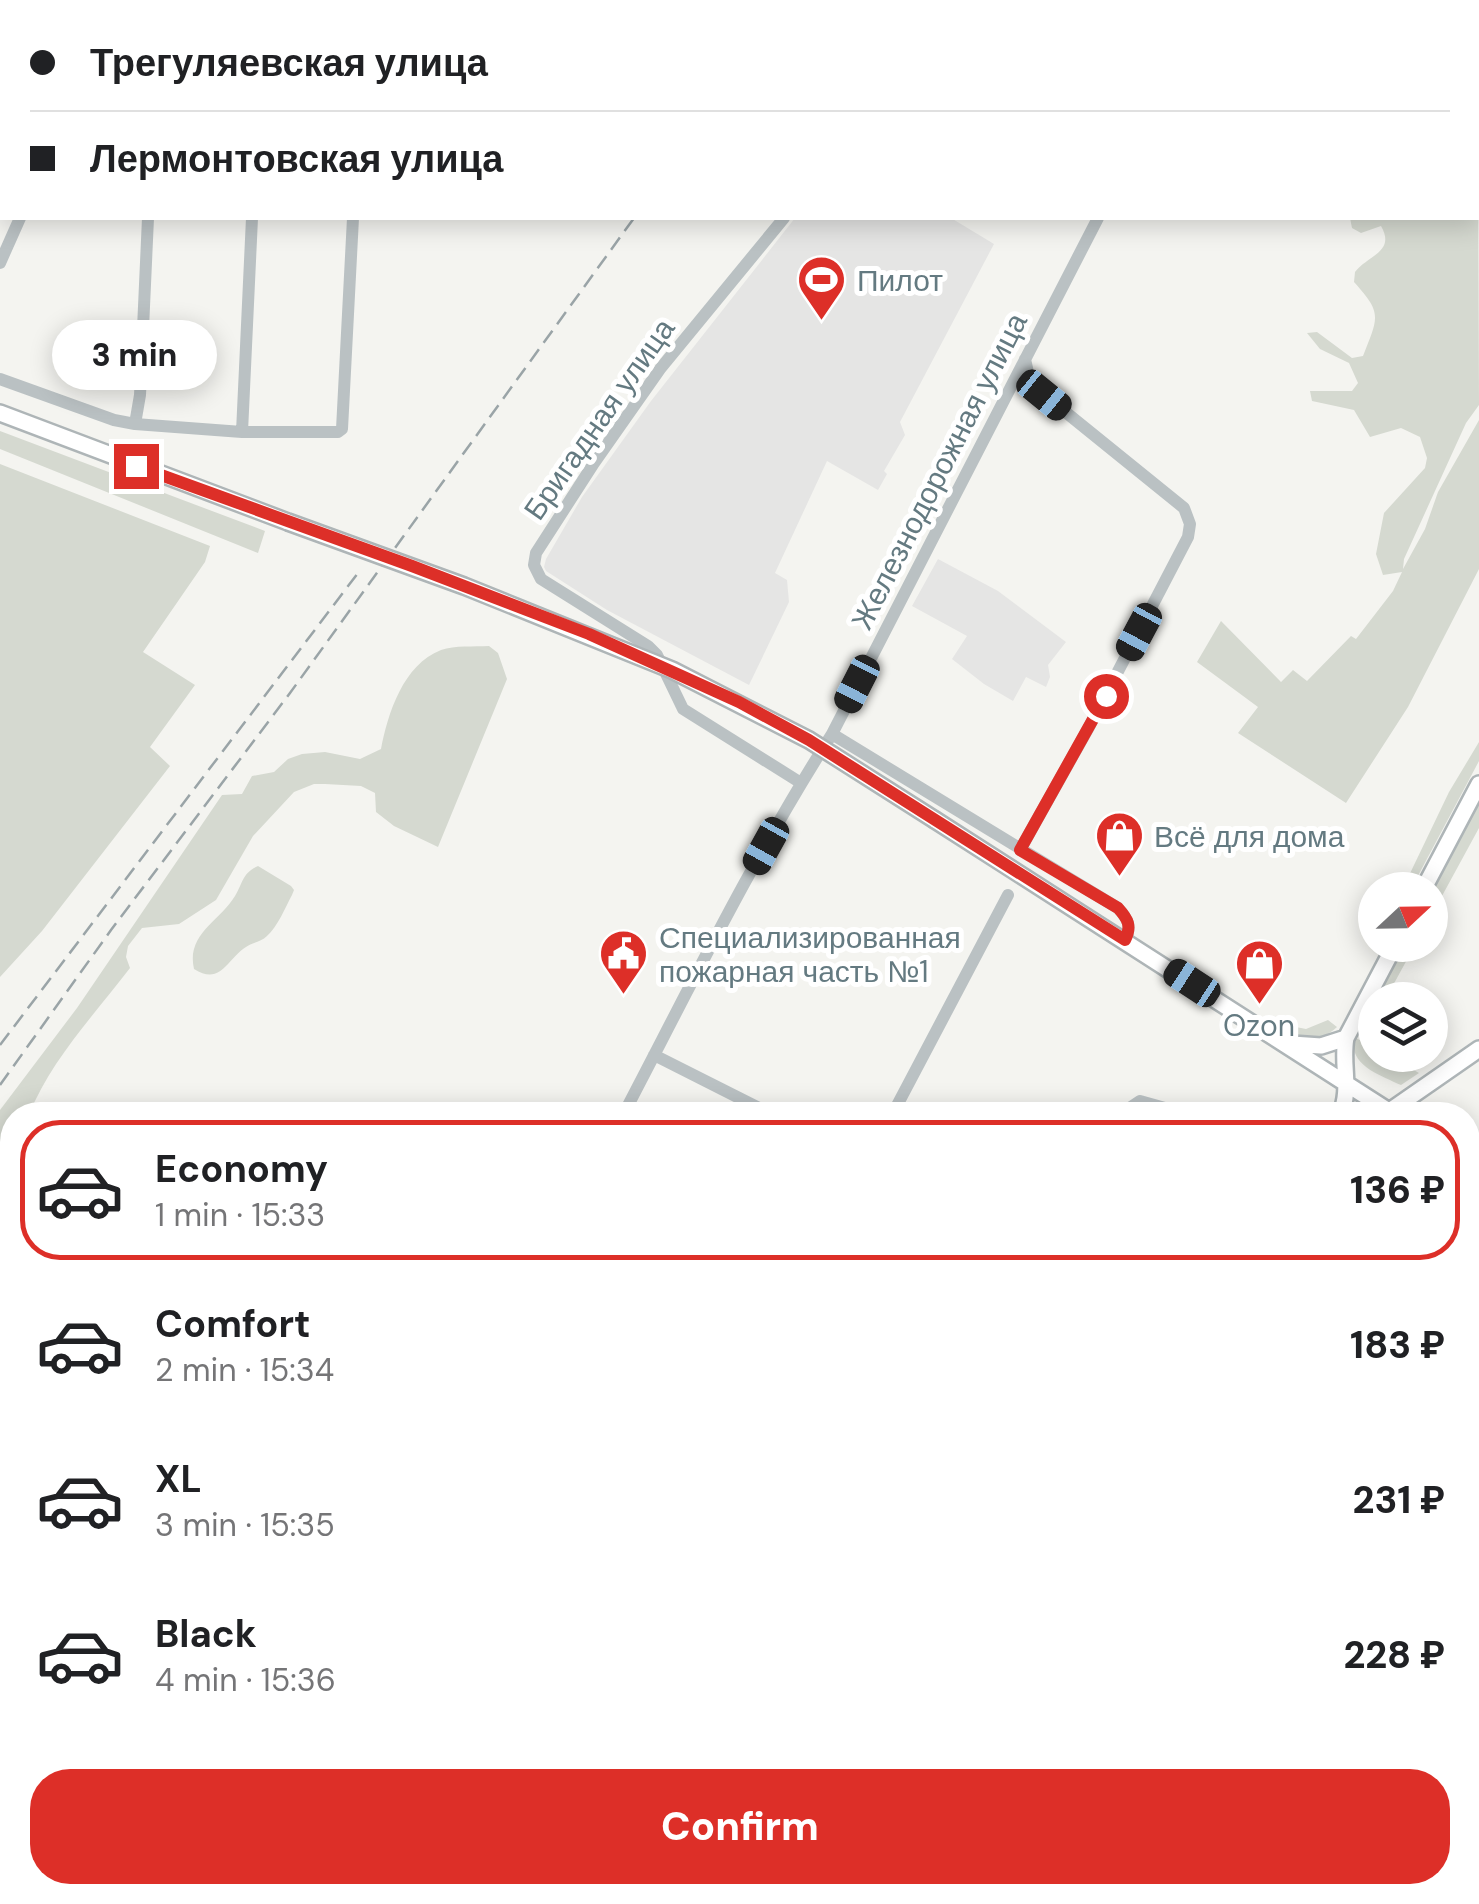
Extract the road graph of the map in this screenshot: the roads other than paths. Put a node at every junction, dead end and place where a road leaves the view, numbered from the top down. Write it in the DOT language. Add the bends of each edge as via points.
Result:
graph roads {
  1 [pos="19,220"];
  2 [pos="148,220"];
  3 [pos="252,220"];
  4 [pos="353,220"];
  5 [pos="782,220"];
  6 [pos="1097,220"];
  7 [pos="0,263"];
  8 [pos="1025,357"];
  9 [pos="0,379"];
  10 [pos="1037,389"];
  11 [pos="1006,394"];
  12 [pos="0,413"];
  13 [pos="135,424"];
  14 [pos="242,432"];
  15 [pos="832,734"];
  16 [pos="800,783"];
  17 [pos="1479,784"];
  18 [pos="1020,850"];
  19 [pos="1433,872"];
  20 [pos="1008,895"];
  21 [pos="1125,940"];
  22 [pos="1386,962"];
  23 [pos="1346,1038"];
  24 [pos="1286,1043"];
  25 [pos="1479,1049"];
  26 [pos="654,1055"];
  27 [pos="1348,1082"];
  28 [pos="630,1102"];
  29 [pos="747,1102"];
  30 [pos="899,1102"];
  31 [pos="1345,1102"];
  32 [pos="1374,1102"];
  33 [pos="1406,1102"];
  1 -- 7 [label="street"];
  2 -- 13 [label="street"];
  3 -- 14 [label="street"];
  4 -- 14 [label="street" via="342,428"];
  5 -- 16 [label="street, Бригадная улица" via="660,368 534,565 541,578 657,655 682,709"];
  6 -- 8 [label="street, Железнодорожная улица"];
  8 -- 10 [label="street"];
  8 -- 11 [label="street, Железнодорожная улица"];
  9 -- 13 [label="street"];
  10 -- 11 [label="street" via="1022,385"];
  10 -- 18 [label="street" via="1184,508 1190,524 1090,727"];
  11 -- 15 [label="street, Железнодорожная улица"];
  12 -- 21 [label="main road, bridge" via="672,670 809,740"];
  13 -- 14 [label="street"];
  15 -- 16 [label="street, Железнодорожная улица"];
  15 -- 18 [label="street"];
  16 -- 26 [label="street, Железнодорожная улица"];
  17 -- 19 [label="main road"];
  18 -- 21 [label="street" via="1118,908 1128,918"];
  20 -- 30 [label="street"];
  21 -- 24 [label="main road"];
  22 -- 23 [label="main road"];
  23 -- 24 [label="main road" via="1314,1047"];
  23 -- 27 [label="main road"];
  24 -- 27 [label="main road"];
  25 -- 33 [label="main road"];
  26 -- 28 [label="street, Железнодорожная улица"];
  26 -- 29 [label="street"];
  27 -- 31 [label="main road"];
  27 -- 32 [label="main road"];
}
